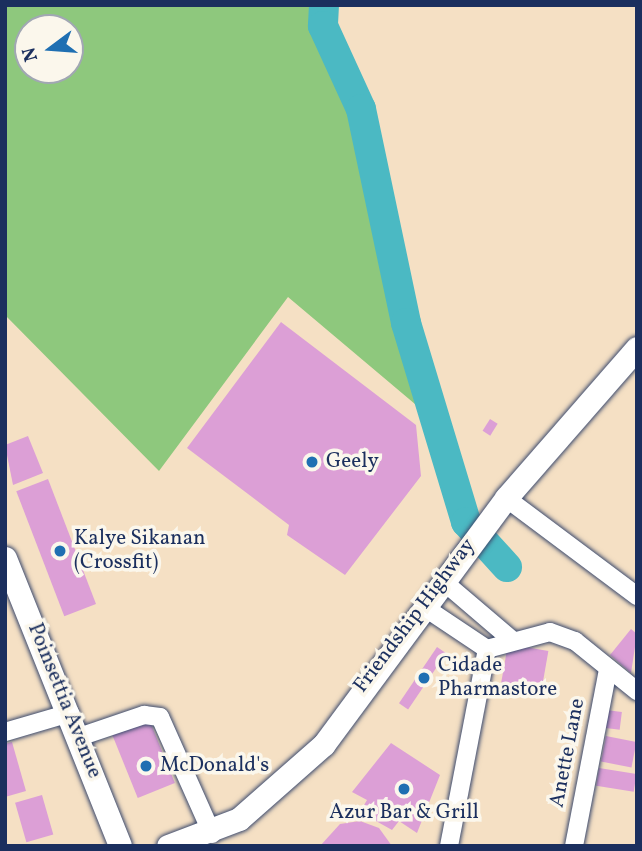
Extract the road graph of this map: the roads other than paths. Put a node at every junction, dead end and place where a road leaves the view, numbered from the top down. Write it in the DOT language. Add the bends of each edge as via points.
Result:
graph roads {
  1 [pos="637,348"];
  2 [pos="506,498"];
  3 [pos="5,558"];
  4 [pos="451,573"];
  5 [pos="637,596"];
  6 [pos="468,602"];
  7 [pos="424,607"];
  8 [pos="451,625"];
  9 [pos="511,639"];
  10 [pos="487,649"];
  11 [pos="608,669"];
  12 [pos="637,691"];
  13 [pos="70,713"];
  14 [pos="5,732"];
  15 [pos="79,737"];
  16 [pos="212,834"];
  17 [pos="114,841"];
  18 [pos="135,846"];
  19 [pos="168,846"];
  20 [pos="449,846"];
  21 [pos="573,846"];
  1 -- 2 [label="main road, Friendship Highway"];
  2 -- 4 [label="main road, Friendship Highway"];
  2 -- 5 [label="street"];
  3 -- 13 [label="main road, Poinsettia Avenue"];
  4 -- 6 [label="street"];
  4 -- 7 [label="main road, Friendship Highway"];
  6 -- 8 [label="street"];
  6 -- 9 [label="street"];
  7 -- 8 [label="street"];
  7 -- 16 [label="main road, Friendship Highway" via="324,744 239,819"];
  8 -- 10 [label="street"];
  9 -- 10 [label="street"];
  9 -- 11 [label="street" via="550,632 575,641"];
  10 -- 20 [label="street"];
  11 -- 12 [label="street"];
  11 -- 21 [label="street, Anette Lane"];
  13 -- 14 [label="street"];
  13 -- 15 [label="main road, Poinsettia Avenue"];
  15 -- 16 [label="street" via="144,715 160,717"];
  15 -- 17 [label="main road, Poinsettia Avenue"];
  16 -- 19 [label="main road, Friendship Highway"];
  17 -- 18 [label="main road"];
}
